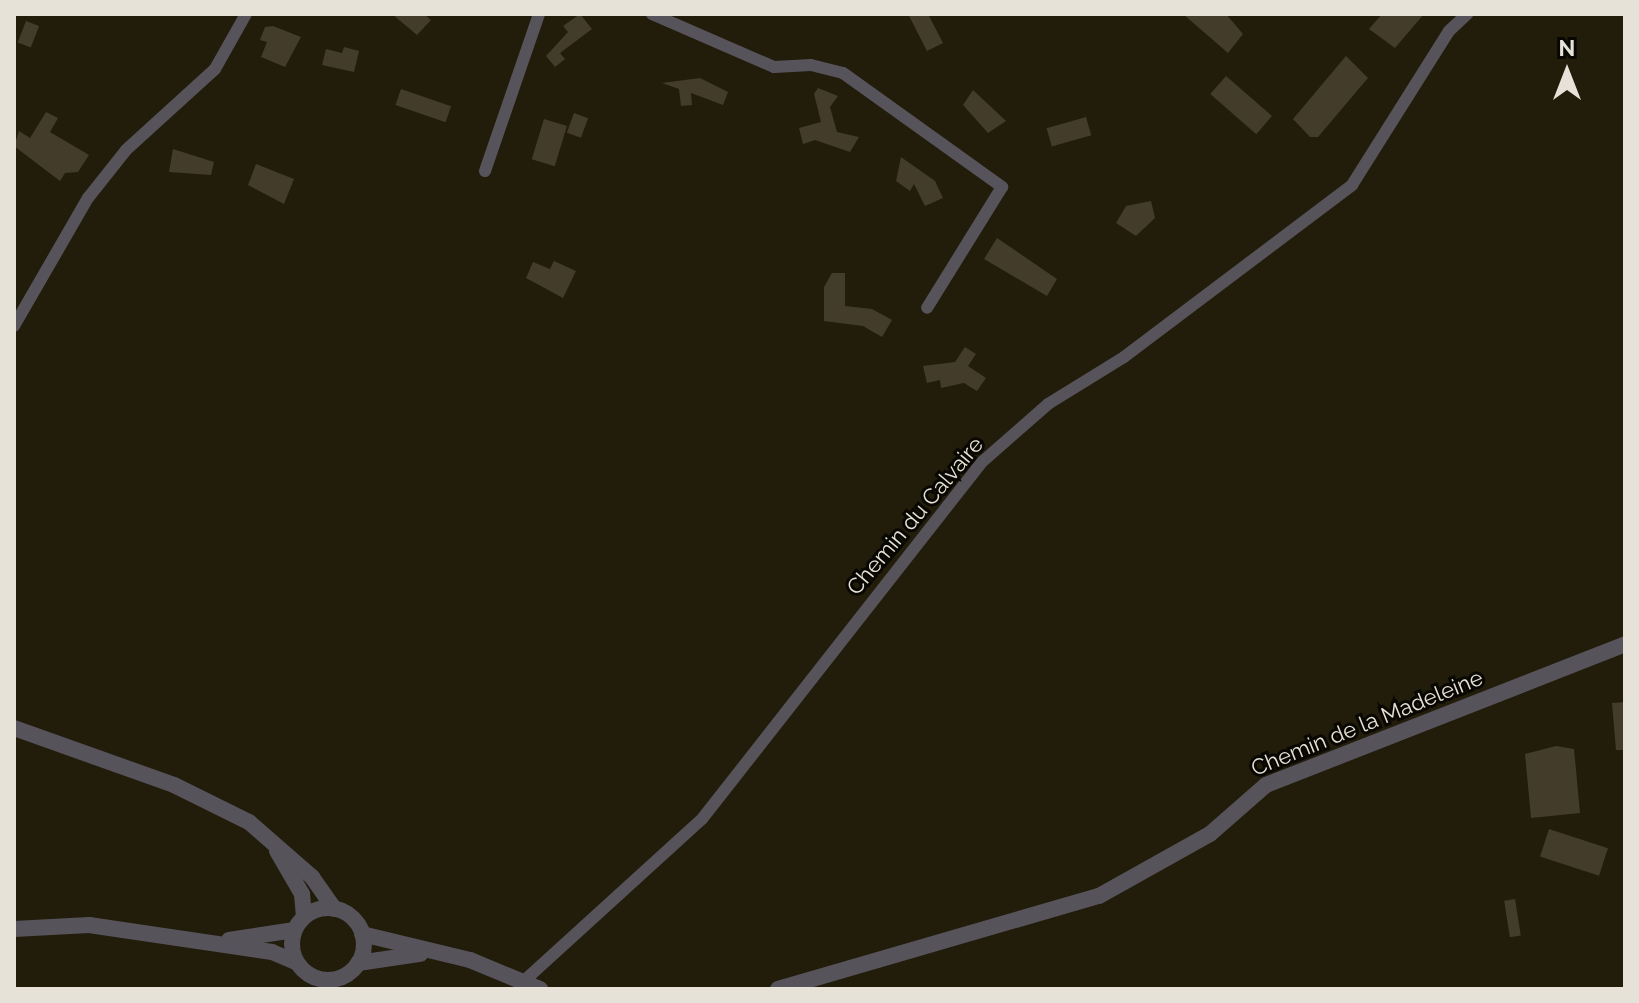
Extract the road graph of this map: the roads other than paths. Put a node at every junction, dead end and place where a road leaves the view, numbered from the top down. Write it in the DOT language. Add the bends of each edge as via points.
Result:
graph roads {
  1 [pos="246,14"];
  2 [pos="539,14"];
  3 [pos="652,14"];
  4 [pos="1467,14"];
  5 [pos="485,171"];
  6 [pos="927,308"];
  7 [pos="14,326"];
  8 [pos="1625,644"];
  9 [pos="14,728"];
  10 [pos="274,846"];
  11 [pos="334,909"];
  12 [pos="299,923"];
  13 [pos="18,930"];
  14 [pos="362,934"];
  15 [pos="219,943"];
  16 [pos="440,954"];
  17 [pos="296,962"];
  18 [pos="358,963"];
  19 [pos="525,980"];
  20 [pos="343,982"];
  21 [pos="316,983"];
  22 [pos="540,989"];
  23 [pos="778,989"];
  1 -- 7 [label="street" via="215,69 126,150 88,198"];
  2 -- 5 [label="street"];
  3 -- 6 [label="street" via="774,67 811,65 843,73 1002,187"];
  4 -- 19 [label="street, Chemin du Calvaire" via="1449,31 1352,185 1124,357 1048,404 982,462 702,819"];
  8 -- 23 [label="street, Chemin de la Madeleine" via="1266,785 1210,834 1113,890 940,947"];
  9 -- 10 [label="street" via="174,785 249,822"];
  10 -- 11 [label="street" via="312,877"];
  10 -- 12 [label="street" via="295,877"];
  11 -- 12 [label="street"];
  11 -- 14 [label="street" via="352,917"];
  12 -- 15 [label="street"];
  12 -- 17 [label="street"];
  13 -- 15 [label="street" via="89,925"];
  14 -- 16 [label="street"];
  14 -- 18 [label="street"];
  15 -- 17 [label="street"];
  16 -- 18 [label="street"];
  16 -- 19 [label="street"];
  17 -- 21 [label="street"];
  18 -- 20 [label="street"];
  19 -- 22 [label="street"];
  20 -- 21 [label="street"];
}
